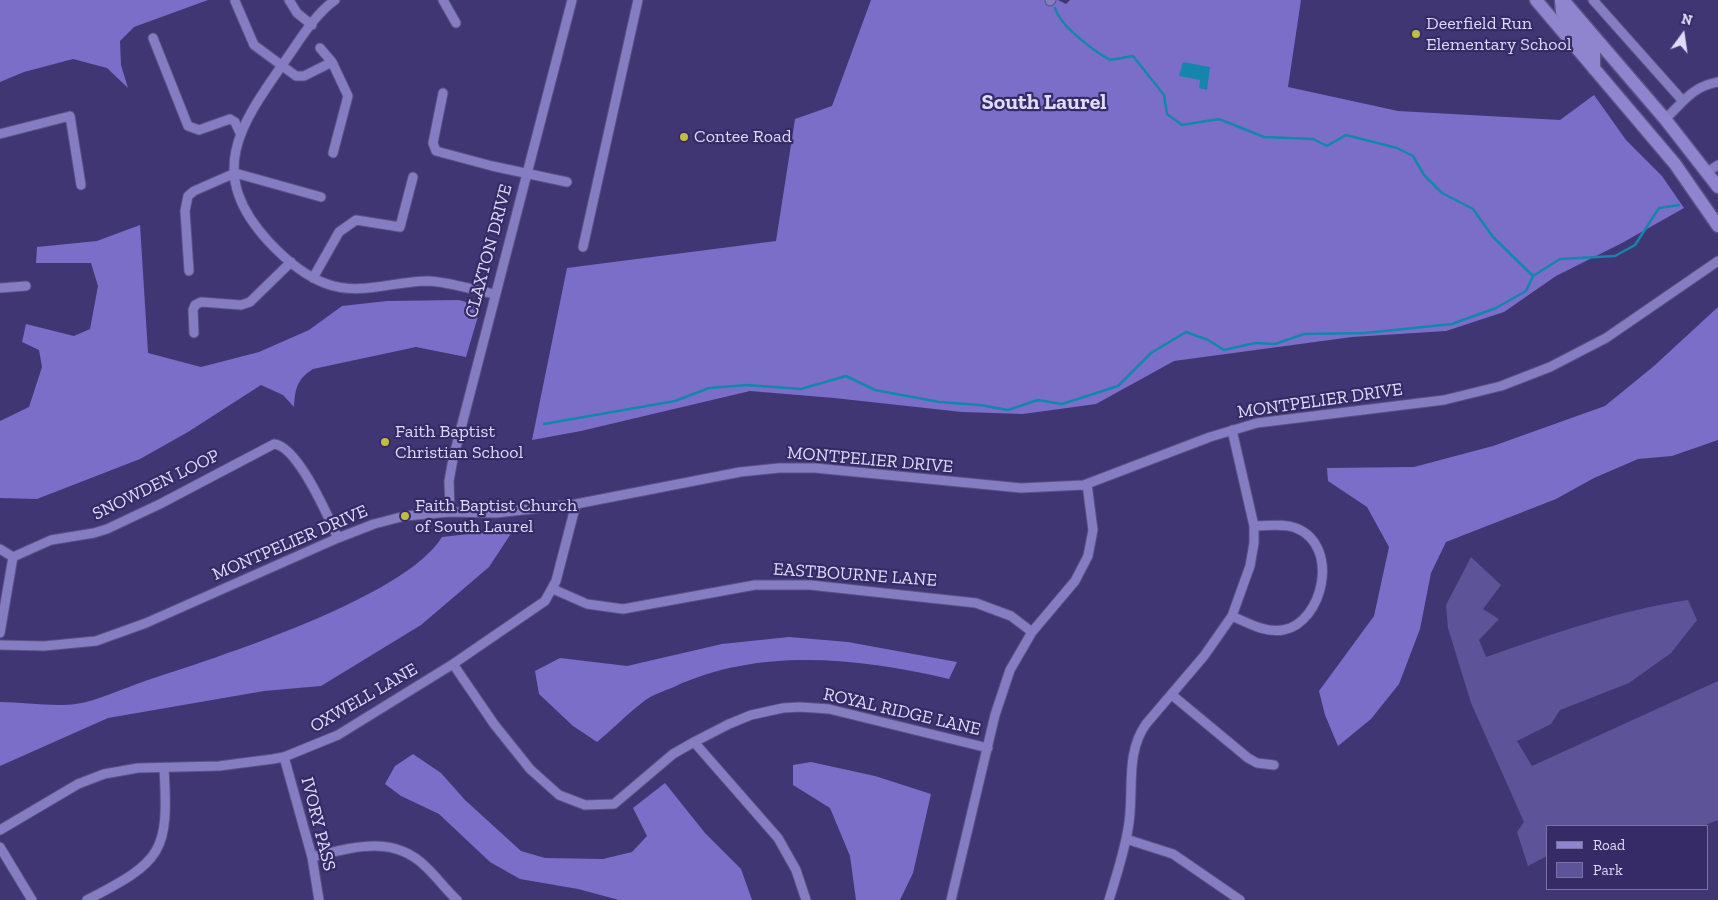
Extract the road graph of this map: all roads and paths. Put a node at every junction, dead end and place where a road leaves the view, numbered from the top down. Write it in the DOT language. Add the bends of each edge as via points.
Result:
graph roads {
  1 [pos="289,0"];
  2 [pos="335,0"];
  3 [pos="443,0"];
  4 [pos="572,0"];
  5 [pos="638,0"];
  6 [pos="1536,0"];
  7 [pos="1562,0"];
  8 [pos="1593,0"];
  9 [pos="235,1"];
  10 [pos="456,23"];
  11 [pos="312,25"];
  12 [pos="153,38"];
  13 [pos="320,48"];
  14 [pos="332,62"];
  15 [pos="281,66"];
  16 [pos="1594,69"];
  17 [pos="1718,82"];
  18 [pos="443,92"];
  19 [pos="1682,100"];
  20 [pos="1665,119"];
  21 [pos="240,133"];
  22 [pos="0,134"];
  23 [pos="333,153"];
  24 [pos="1718,164"];
  25 [pos="1707,172"];
  26 [pos="235,173"];
  27 [pos="526,174"];
  28 [pos="413,177"];
  29 [pos="567,182"];
  30 [pos="81,185"];
  31 [pos="1718,187"];
  32 [pos="321,197"];
  33 [pos="1718,226"];
  34 [pos="583,247"];
  35 [pos="1718,261"];
  36 [pos="291,262"];
  37 [pos="189,271"];
  38 [pos="313,278"];
  39 [pos="26,286"];
  40 [pos="0,288"];
  41 [pos="495,294"];
  42 [pos="194,333"];
  43 [pos="1232,430"];
  44 [pos="1087,484"];
  45 [pos="576,504"];
  46 [pos="450,512"];
  47 [pos="1254,526"];
  48 [pos="338,538"];
  49 [pos="0,549"];
  50 [pos="13,558"];
  51 [pos="553,589"];
  52 [pos="1232,616"];
  53 [pos="1032,632"];
  54 [pos="0,634"];
  55 [pos="0,645"];
  56 [pos="453,664"];
  57 [pos="1172,695"];
  58 [pos="694,742"];
  59 [pos="988,748"];
  60 [pos="284,757"];
  61 [pos="1274,765"];
  62 [pos="164,768"];
  63 [pos="0,830"];
  64 [pos="1126,839"];
  65 [pos="0,847"];
  66 [pos="312,857"];
  67 [pos="316,899"];
  68 [pos="32,900"];
  69 [pos="88,900"];
  70 [pos="457,900"];
  71 [pos="806,900"];
  72 [pos="951,900"];
  73 [pos="1109,900"];
  74 [pos="1240,900"];
  1 -- 11 [label="street" via="297,13"];
  2 -- 11 [label="street"];
  3 -- 10 [label="street"];
  4 -- 27 [label="street, CLAXTON DRIVE"];
  5 -- 34 [label="street"];
  6 -- 16 [label="main road"];
  7 -- 16 [label="main road" via="1562,12 1594,51"];
  7 -- 20 [label="main road"];
  8 -- 19 [label="street"];
  9 -- 15 [label="street" via="254,45"];
  11 -- 15 [label="street"];
  12 -- 21 [label="street" via="188,126 199,130 230,119 236,122"];
  13 -- 14 [label="street"];
  14 -- 15 [label="street" via="300,77"];
  14 -- 23 [label="street" via="348,96"];
  15 -- 21 [label="street" via="250,111"];
  16 -- 33 [label="main road" via="1675,164"];
  17 -- 19 [label="street" via="1701,87"];
  18 -- 27 [label="street" via="433,143 436,151"];
  19 -- 20 [label="street"];
  20 -- 25 [label="main road"];
  21 -- 26 [label="street"];
  22 -- 30 [label="street" via="70,116"];
  24 -- 25 [label="street"];
  25 -- 31 [label="main road"];
  26 -- 32 [label="street"];
  26 -- 36 [label="street" via="237,191 249,217"];
  26 -- 37 [label="street" via="188,196 185,211"];
  27 -- 29 [label="street"];
  27 -- 41 [label="street, CLAXTON DRIVE"];
  28 -- 38 [label="street" via="400,227 356,220 338,232"];
  35 -- 43 [label="street, MONTPELIER DRIVE" via="1606,338 1550,367 1501,386 1444,400 1282,419"];
  36 -- 38 [label="street"];
  36 -- 42 [label="street" via="250,302 241,305 200,302 195,305"];
  38 -- 41 [label="street" via="350,289 429,281"];
  39 -- 40 [label="street"];
  41 -- 46 [label="street, CLAXTON DRIVE" via="453,459 449,481"];
  43 -- 44 [label="street, MONTPELIER DRIVE"];
  43 -- 47 [label="street"];
  44 -- 45 [label="street, MONTPELIER DRIVE" via="1066,488 1021,488 816,468 779,468 740,472"];
  44 -- 53 [label="street" via="1092,530 1088,556 1069,589"];
  45 -- 46 [label="street, MONTPELIER DRIVE" via="496,512"];
  45 -- 51 [label="street, OXWELL LANE"];
  46 -- 48 [label="street, MONTPELIER DRIVE" via="405,516"];
  47 -- 52 [label="street" via="1250,566"];
  47 -- 52 [label="street" via="1295,528 1308,536 1321,554 1323,578 1308,614 1289,629 1264,629"];
  48 -- 50 [label="street, SNOWDEN LOOP" via="307,478 285,448 274,444 106,529 94,534 51,540"];
  48 -- 55 [label="street, MONTPELIER DRIVE" via="146,623 96,641 58,646"];
  49 -- 50 [label="street"];
  50 -- 54 [label="street"];
  51 -- 53 [label="street, EASTBOURNE LANE" via="587,604 624,609 755,586 829,586 976,602 1011,616"];
  51 -- 56 [label="street, OXWELL LANE" via="536,609"];
  52 -- 57 [label="street" via="1219,638"];
  53 -- 59 [label="street" via="1006,679"];
  56 -- 58 [label="street, ROYAL RIDGE LANE" via="530,769 559,795 585,805 614,804 674,754"];
  56 -- 60 [label="street, OXWELL LANE" via="338,735"];
  57 -- 61 [label="street" via="1248,758"];
  57 -- 64 [label="street" via="1146,724 1136,745"];
  58 -- 59 [label="street, ROYAL RIDGE LANE" via="751,715 800,706 830,709"];
  58 -- 71 [label="street" via="778,838 796,870"];
  59 -- 72 [label="street"];
  60 -- 62 [label="street, OXWELL LANE" via="219,766"];
  60 -- 66 [label="street, IVORY PASS"];
  62 -- 63 [label="street, OXWELL LANE" via="138,768 104,774 78,784"];
  62 -- 69 [label="street" via="166,821 162,843 155,854 131,875"];
  64 -- 73 [label="street"];
  64 -- 74 [label="street" via="1173,854"];
  65 -- 68 [label="street"];
  66 -- 67 [label="street, IVORY PASS"];
  66 -- 70 [label="street" via="370,844 390,846 424,864"];
}
